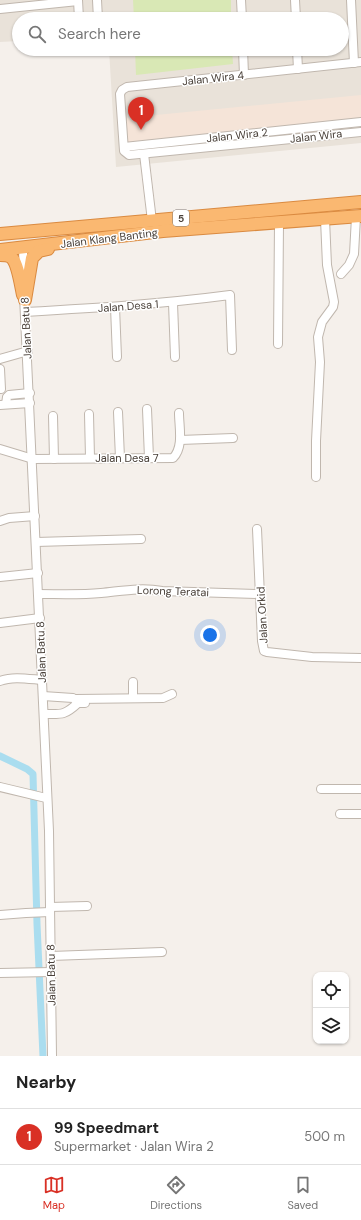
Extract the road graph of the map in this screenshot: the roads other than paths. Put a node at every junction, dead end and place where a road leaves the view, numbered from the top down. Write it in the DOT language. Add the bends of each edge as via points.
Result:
graph roads {
  1 [pos="78,0"];
  2 [pos="97,0"];
  3 [pos="241,0"];
  4 [pos="295,0"];
  5 [pos="351,0"];
  6 [pos="24,3"];
  7 [pos="0,9"];
  8 [pos="79,12"];
  9 [pos="98,12"];
  10 [pos="242,12"];
  11 [pos="296,12"];
  12 [pos="243,56"];
  13 [pos="297,56"];
  14 [pos="358,63"];
  15 [pos="298,69"];
  16 [pos="244,75"];
  17 [pos="361,122"];
  18 [pos="361,132"];
  19 [pos="124,147"];
  20 [pos="144,154"];
  21 [pos="361,202"];
  22 [pos="359,216"];
  23 [pos="325,219"];
  24 [pos="152,221"];
  25 [pos="113,223"];
  26 [pos="279,223"];
  27 [pos="0,234"];
  28 [pos="120,236"];
  29 [pos="0,240"];
  30 [pos="23,247"];
  31 [pos="0,250"];
  32 [pos="0,255"];
  33 [pos="341,274"];
  34 [pos="173,302"];
  35 [pos="25,306"];
  36 [pos="115,307"];
  37 [pos="278,344"];
  38 [pos="232,350"];
  39 [pos="28,351"];
  40 [pos="117,357"];
  41 [pos="175,357"];
  42 [pos="0,359"];
  43 [pos="0,369"];
  44 [pos="1,390"];
  45 [pos="30,393"];
  46 [pos="30,402"];
  47 [pos="3,404"];
  48 [pos="147,409"];
  49 [pos="118,412"];
  50 [pos="178,412"];
  51 [pos="89,414"];
  52 [pos="53,416"];
  53 [pos="233,438"];
  54 [pos="180,440"];
  55 [pos="0,449"];
  56 [pos="90,458"];
  57 [pos="120,458"];
  58 [pos="149,458"];
  59 [pos="33,459"];
  60 [pos="54,459"];
  61 [pos="316,477"];
  62 [pos="35,516"];
  63 [pos="0,521"];
  64 [pos="257,529"];
  65 [pos="141,538"];
  66 [pos="36,542"];
  67 [pos="38,573"];
  68 [pos="0,577"];
  69 [pos="38,594"];
  70 [pos="260,594"];
  71 [pos="40,618"];
  72 [pos="0,623"];
  73 [pos="361,658"];
  74 [pos="42,680"];
  75 [pos="0,681"];
  76 [pos="133,682"];
  77 [pos="172,694"];
  78 [pos="43,696"];
  79 [pos="134,698"];
  80 [pos="77,701"];
  81 [pos="108,703"];
  82 [pos="44,714"];
  83 [pos="0,787"];
  84 [pos="321,789"];
  85 [pos="361,789"];
  86 [pos="42,797"];
  87 [pos="340,814"];
  88 [pos="361,814"];
  89 [pos="87,906"];
  90 [pos="48,910"];
  91 [pos="0,915"];
  92 [pos="162,952"];
  93 [pos="51,956"];
  94 [pos="47,972"];
  95 [pos="0,973"];
  96 [pos="52,1056"];
  1 -- 6 [label="street"];
  1 -- 8 [label="street"];
  2 -- 9 [label="street"];
  3 -- 10 [label="street"];
  4 -- 11 [label="street"];
  5 -- 14 [label="street"];
  6 -- 7 [label="street"];
  12 -- 16 [label="street"];
  13 -- 15 [label="street"];
  14 -- 15 [label="street, Jalan Wira 4"];
  15 -- 16 [label="street, Jalan Wira 4"];
  16 -- 19 [label="street, Jalan Wira 4" via="124,88 120,94"];
  17 -- 19 [label="street, Jalan Wira 2"];
  18 -- 20 [label="street, Jalan Wira"];
  19 -- 20 [label="street, Jalan Wira" via="128,155"];
  20 -- 24 [label="street"];
  21 -- 24 [label="highway, Jalan Klang Banting / 5"];
  22 -- 23 [label="highway, Jalan Klang Banting / 5"];
  22 -- 33 [label="street" via="354,254"];
  23 -- 26 [label="highway, Jalan Klang Banting / 5"];
  23 -- 61 [label="street" via="327,265 334,302 322,322 318,337 320,362"];
  24 -- 25 [label="highway, Jalan Klang Banting / 5"];
  25 -- 27 [label="highway, Jalan Klang Banting / 5"];
  25 -- 30 [label="highway" via="88,230 38,236 29,239"];
  26 -- 28 [label="highway, Jalan Klang Banting / 5"];
  26 -- 37 [label="street"];
  28 -- 30 [label="highway, Jalan Klang Banting / 5"];
  28 -- 35 [label="highway" via="39,251 30,262"];
  29 -- 30 [label="highway" via="18,241"];
  30 -- 31 [label="highway, Jalan Klang Banting / 5"];
  30 -- 35 [label="street, Jalan Batu 8"];
  32 -- 35 [label="highway" via="13,258 16,264"];
  34 -- 36 [label="street, Jalan Desa 1"];
  34 -- 38 [label="street, Jalan Desa 1" via="230,295"];
  34 -- 41 [label="street"];
  35 -- 36 [label="street, Jalan Desa 1" via="49,310"];
  35 -- 39 [label="street, Jalan Batu 8"];
  36 -- 40 [label="street"];
  39 -- 42 [label="street"];
  39 -- 45 [label="street, Jalan Batu 8"];
  43 -- 44 [label="street"];
  45 -- 46 [label="street, Jalan Batu 8"];
  45 -- 47 [label="street" via="9,395"];
  46 -- 47 [label="street"];
  46 -- 59 [label="street, Jalan Batu 8"];
  48 -- 58 [label="street"];
  49 -- 57 [label="street"];
  50 -- 54 [label="street, Jalan Desa 7"];
  51 -- 56 [label="street"];
  52 -- 60 [label="street"];
  53 -- 54 [label="street"];
  54 -- 58 [label="street, Jalan Desa 7" via="179,449 173,458"];
  55 -- 59 [label="street, Jalan Desa 7"];
  56 -- 57 [label="street, Jalan Desa 7"];
  56 -- 60 [label="street, Jalan Desa 7"];
  57 -- 58 [label="street, Jalan Desa 7"];
  59 -- 60 [label="street, Jalan Desa 7"];
  59 -- 62 [label="street, Jalan Batu 8"];
  62 -- 63 [label="street"];
  62 -- 66 [label="street, Jalan Batu 8"];
  64 -- 70 [label="street, Jalan Orkid"];
  65 -- 66 [label="street"];
  66 -- 67 [label="street, Jalan Batu 8"];
  67 -- 68 [label="street"];
  67 -- 69 [label="street, Jalan Batu 8"];
  69 -- 70 [label="street, Lorong Teratai" via="99,594 136,589"];
  69 -- 71 [label="street, Jalan Batu 8"];
  70 -- 73 [label="street, Jalan Orkid" via="264,651 312,657"];
  71 -- 72 [label="street"];
  71 -- 74 [label="street, Jalan Batu 8"];
  74 -- 75 [label="street" via="13,678"];
  74 -- 78 [label="street, Jalan Batu 8"];
  76 -- 79 [label="street"];
  77 -- 79 [label="street" via="163,698"];
  78 -- 80 [label="street" via="67,697"];
  78 -- 82 [label="street, Jalan Batu 8"];
  79 -- 80 [label="street"];
  80 -- 81 [label="street"];
  80 -- 82 [label="street" via="63,714"];
  82 -- 86 [label="street, Jalan Batu 8"];
  83 -- 86 [label="street"];
  84 -- 85 [label="street"];
  86 -- 90 [label="street, Jalan Batu 8" via="49,831"];
  87 -- 88 [label="street"];
  89 -- 90 [label="street"];
  90 -- 91 [label="street"];
  90 -- 93 [label="street, Jalan Batu 8"];
  92 -- 93 [label="street"];
  93 -- 94 [label="street, Jalan Batu 8"];
  94 -- 95 [label="street"];
  94 -- 96 [label="street, Jalan Batu 8"];
}
